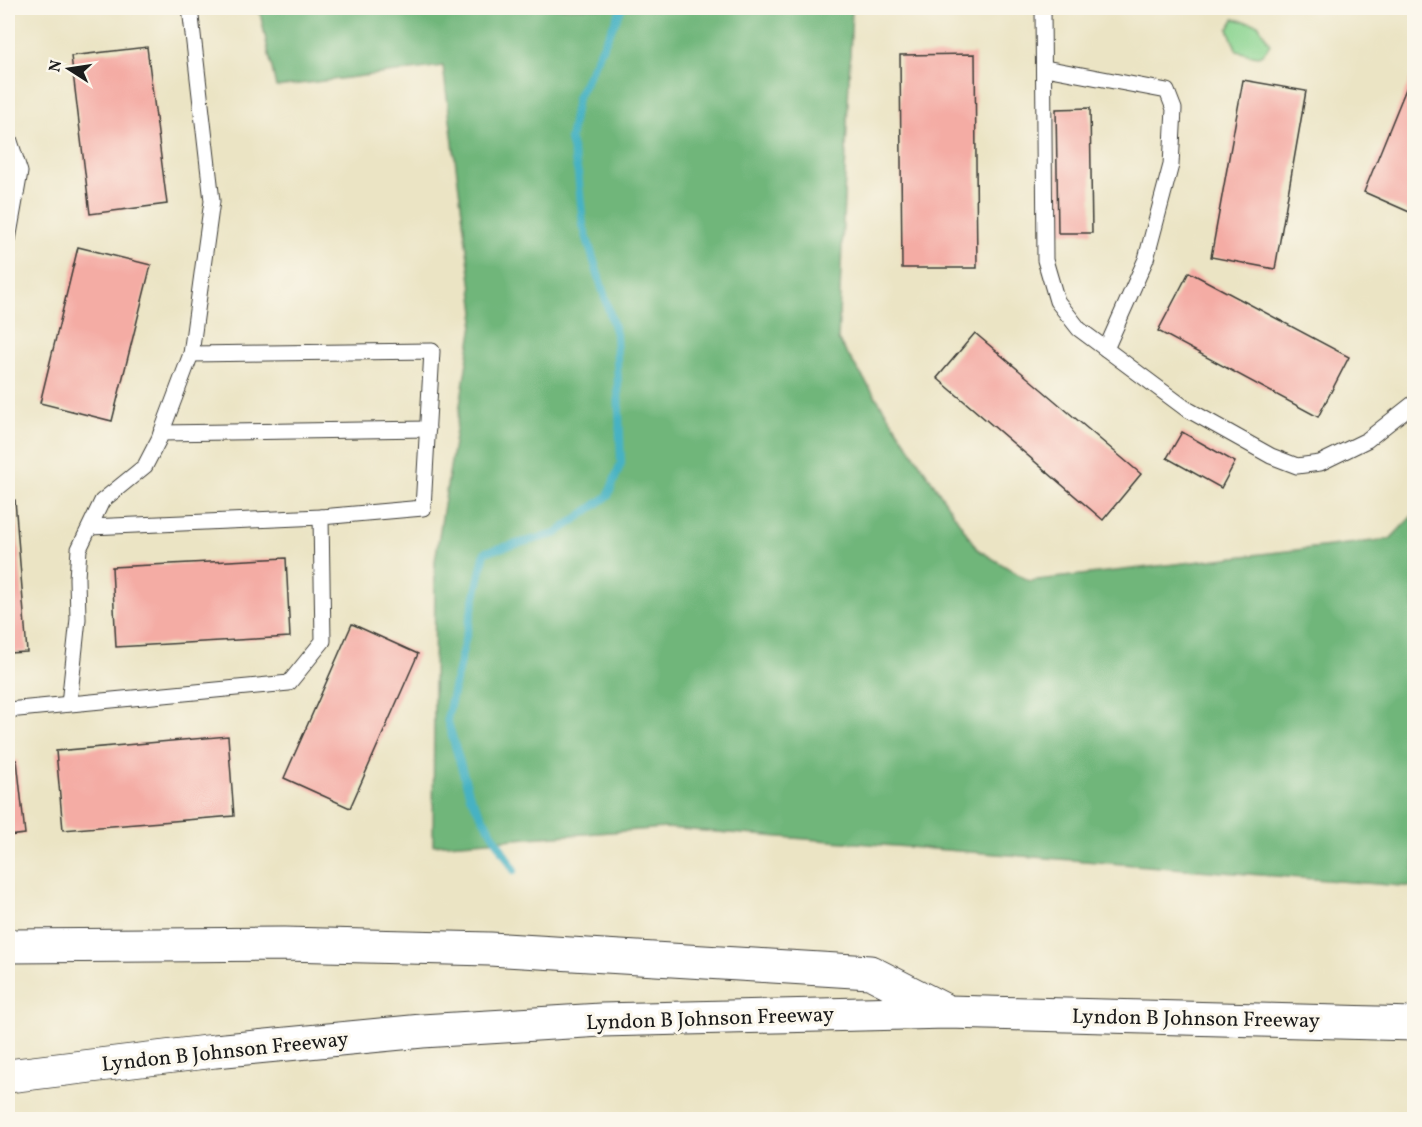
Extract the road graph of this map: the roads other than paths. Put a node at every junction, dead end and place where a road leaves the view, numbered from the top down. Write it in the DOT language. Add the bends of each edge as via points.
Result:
graph roads {
  1 [pos="190,8"];
  2 [pos="1042,8"];
  3 [pos="1045,68"];
  4 [pos="8,135"];
  5 [pos="8,240"];
  6 [pos="1106,350"];
  7 [pos="191,354"];
  8 [pos="1414,403"];
  9 [pos="428,429"];
  10 [pos="161,433"];
  11 [pos="321,517"];
  12 [pos="90,527"];
  13 [pos="69,704"];
  14 [pos="8,710"];
  15 [pos="8,946"];
  16 [pos="948,1012"];
  17 [pos="1414,1024"];
  18 [pos="8,1076"];
  1 -- 7 [label="lane" via="212,201"];
  2 -- 3 [label="lane"];
  3 -- 6 [label="lane" via="1045,260 1057,301 1078,329"];
  3 -- 6 [label="lane" via="1167,92 1174,109 1171,165 1146,259"];
  4 -- 5 [label="lane" via="20,172"];
  6 -- 8 [label="lane" via="1185,408 1271,456 1297,466 1320,464 1367,440"];
  7 -- 9 [label="lane" via="432,351"];
  7 -- 10 [label="lane"];
  9 -- 10 [label="lane"];
  9 -- 11 [label="lane" via="423,508"];
  10 -- 12 [label="lane" via="145,466 102,501"];
  11 -- 12 [label="lane"];
  11 -- 13 [label="lane" via="323,641 289,683"];
  12 -- 13 [label="lane" via="79,549 78,619"];
  13 -- 14 [label="lane"];
  15 -- 16 [label="highway" via="284,944 490,949 870,972"];
  16 -- 17 [label="highway, Lyndon B Johnson Freeway"];
  16 -- 18 [label="highway, Lyndon B Johnson Freeway" via="601,1020 446,1030 214,1051"];
}
